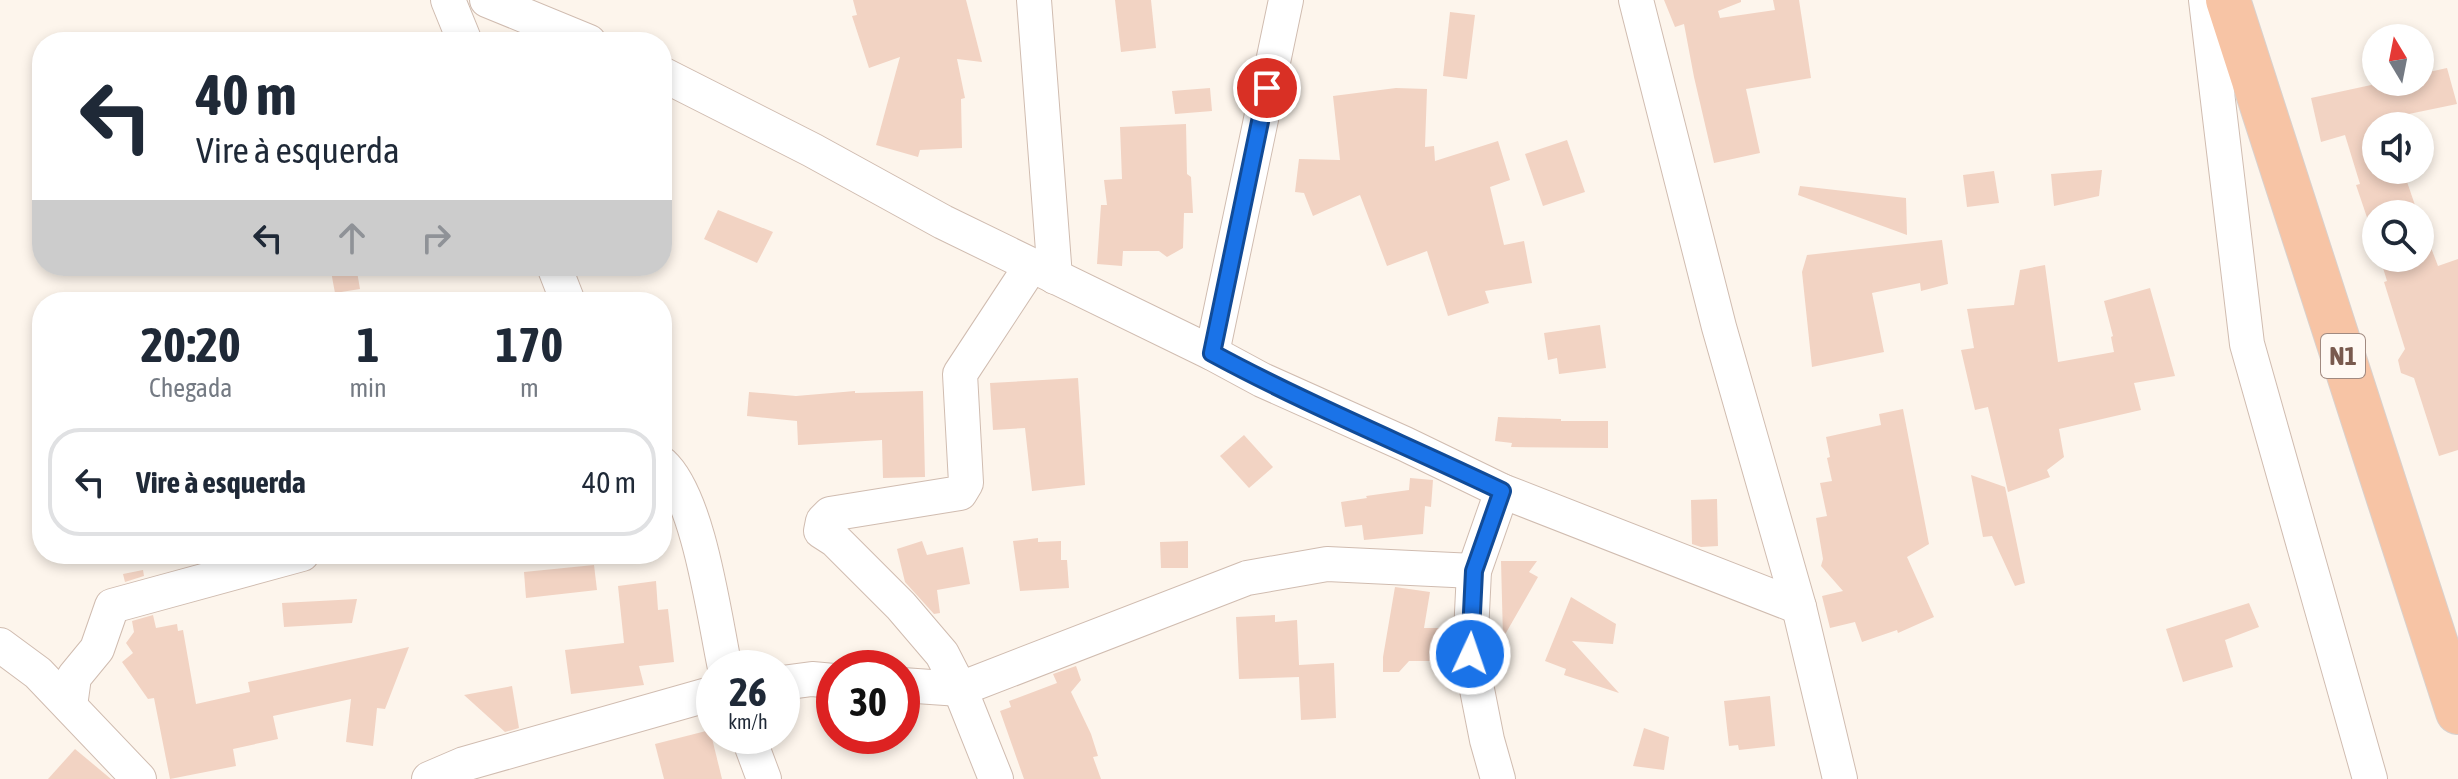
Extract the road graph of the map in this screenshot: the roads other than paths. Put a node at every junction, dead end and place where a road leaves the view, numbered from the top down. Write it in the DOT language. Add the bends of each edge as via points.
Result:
graph roads {
  1 [pos="448,0"];
  2 [pos="487,0"];
  3 [pos="1034,0"];
  4 [pos="1286,0"];
  5 [pos="1636,0"];
  6 [pos="2206,0"];
  7 [pos="2228,0"];
  8 [pos="461,32"];
  9 [pos="565,32"];
  10 [pos="672,79"];
  11 [pos="1043,272"];
  12 [pos="1212,353"];
  13 [pos="672,473"];
  14 [pos="1502,491"];
  15 [pos="265,564"];
  16 [pos="1474,571"];
  17 [pos="1799,607"];
  18 [pos="0,645"];
  19 [pos="721,650"];
  20 [pos="920,686"];
  21 [pos="960,689"];
  22 [pos="696,698"];
  23 [pos="70,706"];
  24 [pos="2458,712"];
  25 [pos="755,754"];
  26 [pos="139,779"];
  27 [pos="429,779"];
  28 [pos="764,779"];
  29 [pos="996,779"];
  30 [pos="1498,779"];
  31 [pos="1840,779"];
  32 [pos="2370,779"];
  1 -- 8 [label="street"];
  2 -- 9 [label="street"];
  3 -- 11 [label="street"];
  4 -- 12 [label="street"];
  5 -- 17 [label="street" via="1719,327"];
  6 -- 32 [label="street" via="2247,344"];
  7 -- 24 [label="highway, N1"];
  10 -- 11 [label="street"];
  11 -- 12 [label="street"];
  11 -- 21 [label="street" via="960,374 966,483 960,493 830,514 821,531 901,606 942,654"];
  12 -- 14 [label="street"];
  13 -- 19 [label="street" via="688,504"];
  14 -- 16 [label="street"];
  14 -- 17 [label="street"];
  15 -- 23 [label="street" via="112,606 97,649 74,677"];
  16 -- 21 [label="street" via="1327,564 1247,578"];
  16 -- 30 [label="street" via="1470,654"];
  17 -- 31 [label="street"];
  18 -- 23 [label="street"];
  20 -- 21 [label="street"];
  21 -- 29 [label="street"];
  22 -- 27 [label="street" via="464,764"];
  23 -- 26 [label="street"];
  25 -- 28 [label="street"];
}
